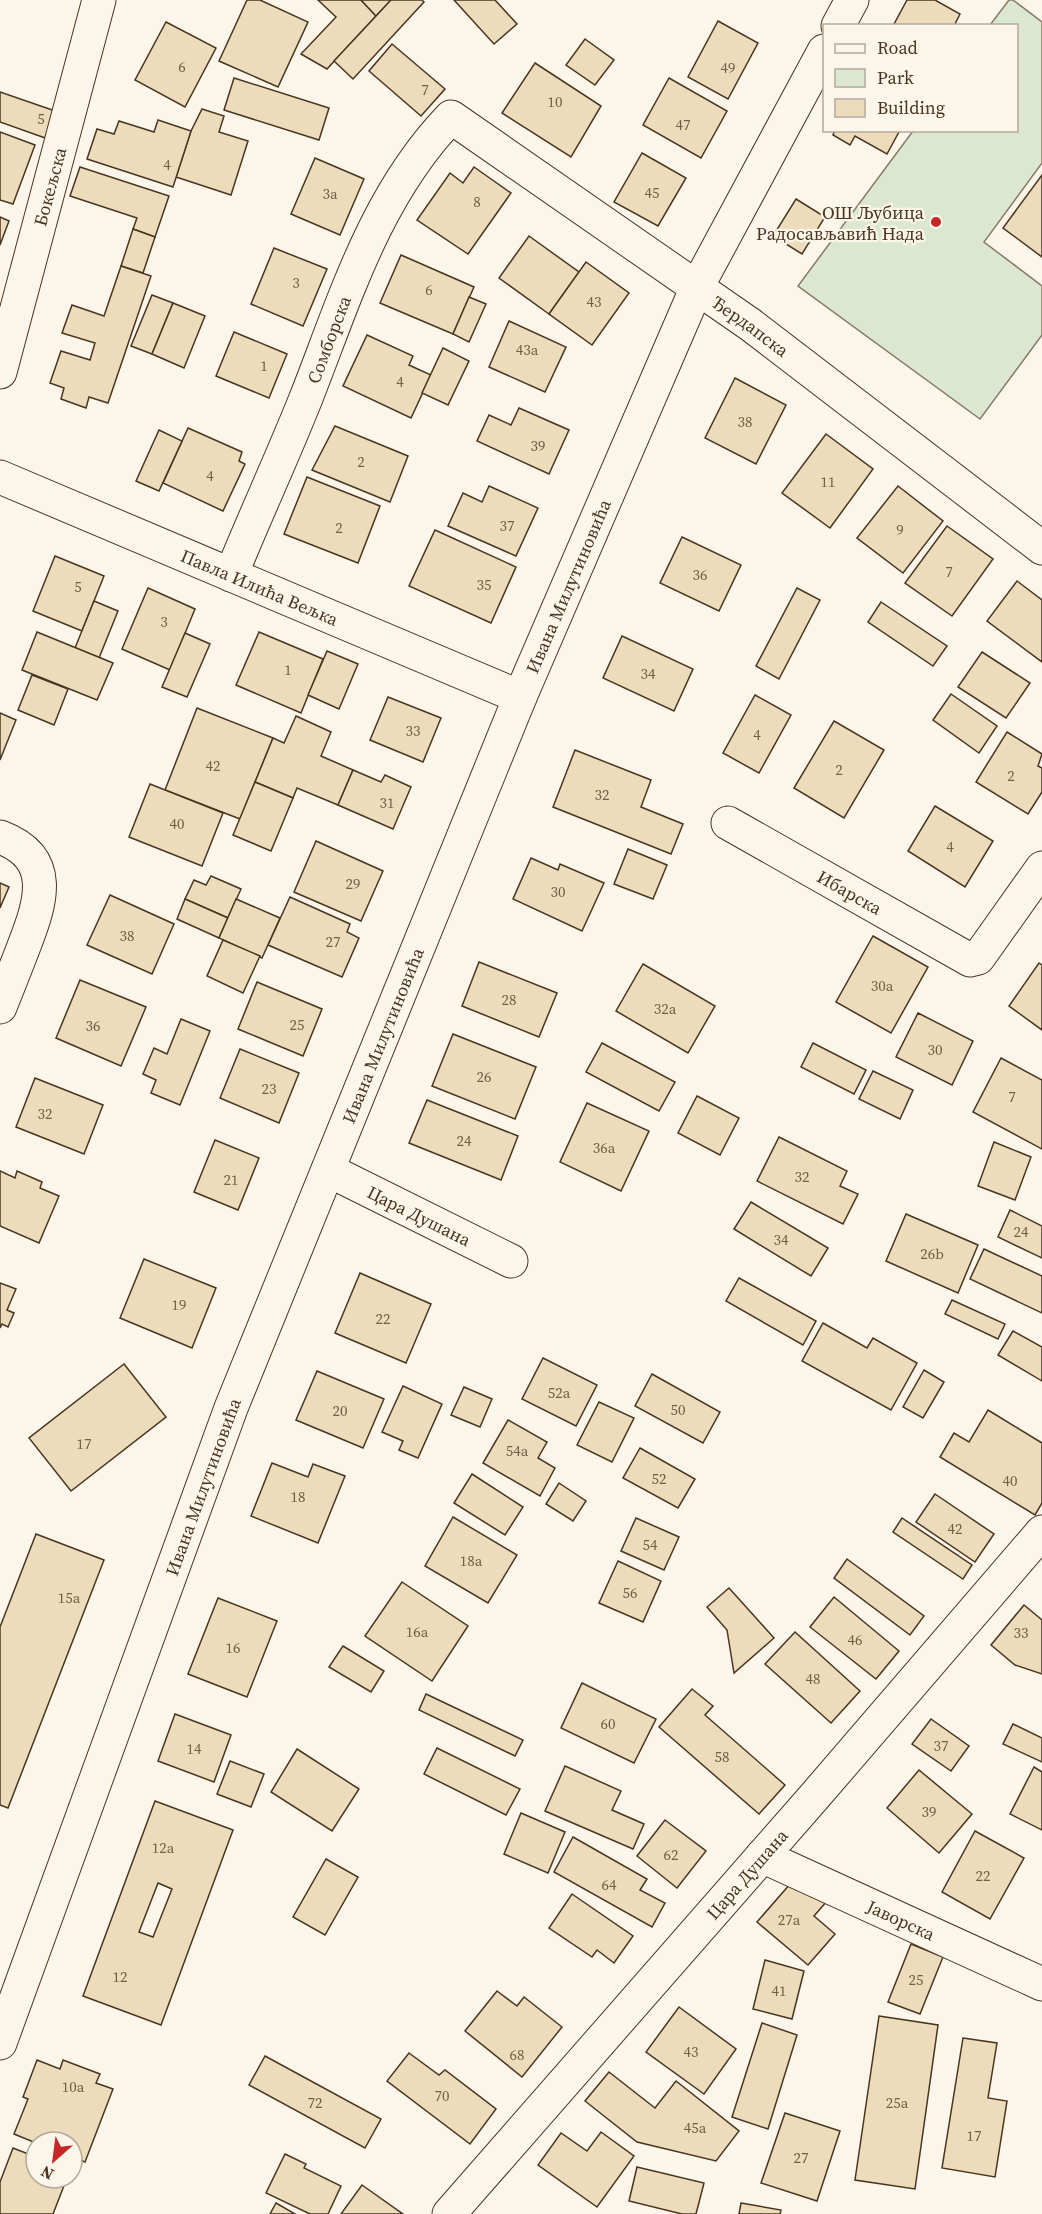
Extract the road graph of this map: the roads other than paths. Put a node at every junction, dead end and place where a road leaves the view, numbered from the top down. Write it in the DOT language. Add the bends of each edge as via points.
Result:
graph roads {
  1 [pos="99,0"];
  2 [pos="852,0"];
  3 [pos="839,24"];
  4 [pos="823,55"];
  5 [pos="451,117"];
  6 [pos="697,287"];
  7 [pos="0,372"];
  8 [pos="0,477"];
  9 [pos="1042,548"];
  10 [pos="231,575"];
  11 [pos="520,697"];
  12 [pos="728,823"];
  13 [pos="0,837"];
  14 [pos="1042,868"];
  15 [pos="0,1007"];
  16 [pos="328,1170"];
  17 [pos="511,1261"];
  18 [pos="1042,1532"];
  19 [pos="762,1856"];
  20 [pos="1042,1984"];
  21 [pos="0,2043"];
  22 [pos="449,2214"];
  1 -- 7 [label="street, Бокељска"];
  2 -- 3 [label="street"];
  4 -- 6 [label="street, Ивана Милутиновића"];
  5 -- 6 [label="street, Ђердапска"];
  5 -- 10 [label="street, Сомборска" via="404,174 382,214 347,289"];
  6 -- 9 [label="street, Ђердапска"];
  6 -- 11 [label="street, Ивана Милутиновића"];
  8 -- 10 [label="street, Павла Илића Вељка"];
  10 -- 11 [label="street, Павла Илића Вељка"];
  11 -- 16 [label="street, Ивана Милутиновића"];
  12 -- 14 [label="street, Ибарска" via="970,960 978,958"];
  13 -- 15 [label="street" via="22,848 32,859 40,897"];
  16 -- 17 [label="street, Цара Душана"];
  16 -- 21 [label="street, Ивана Милутиновића" via="231,1408"];
  18 -- 19 [label="street, Цара Душана"];
  19 -- 20 [label="street, Јаворска"];
  19 -- 22 [label="street, Цара Душана"];
}
